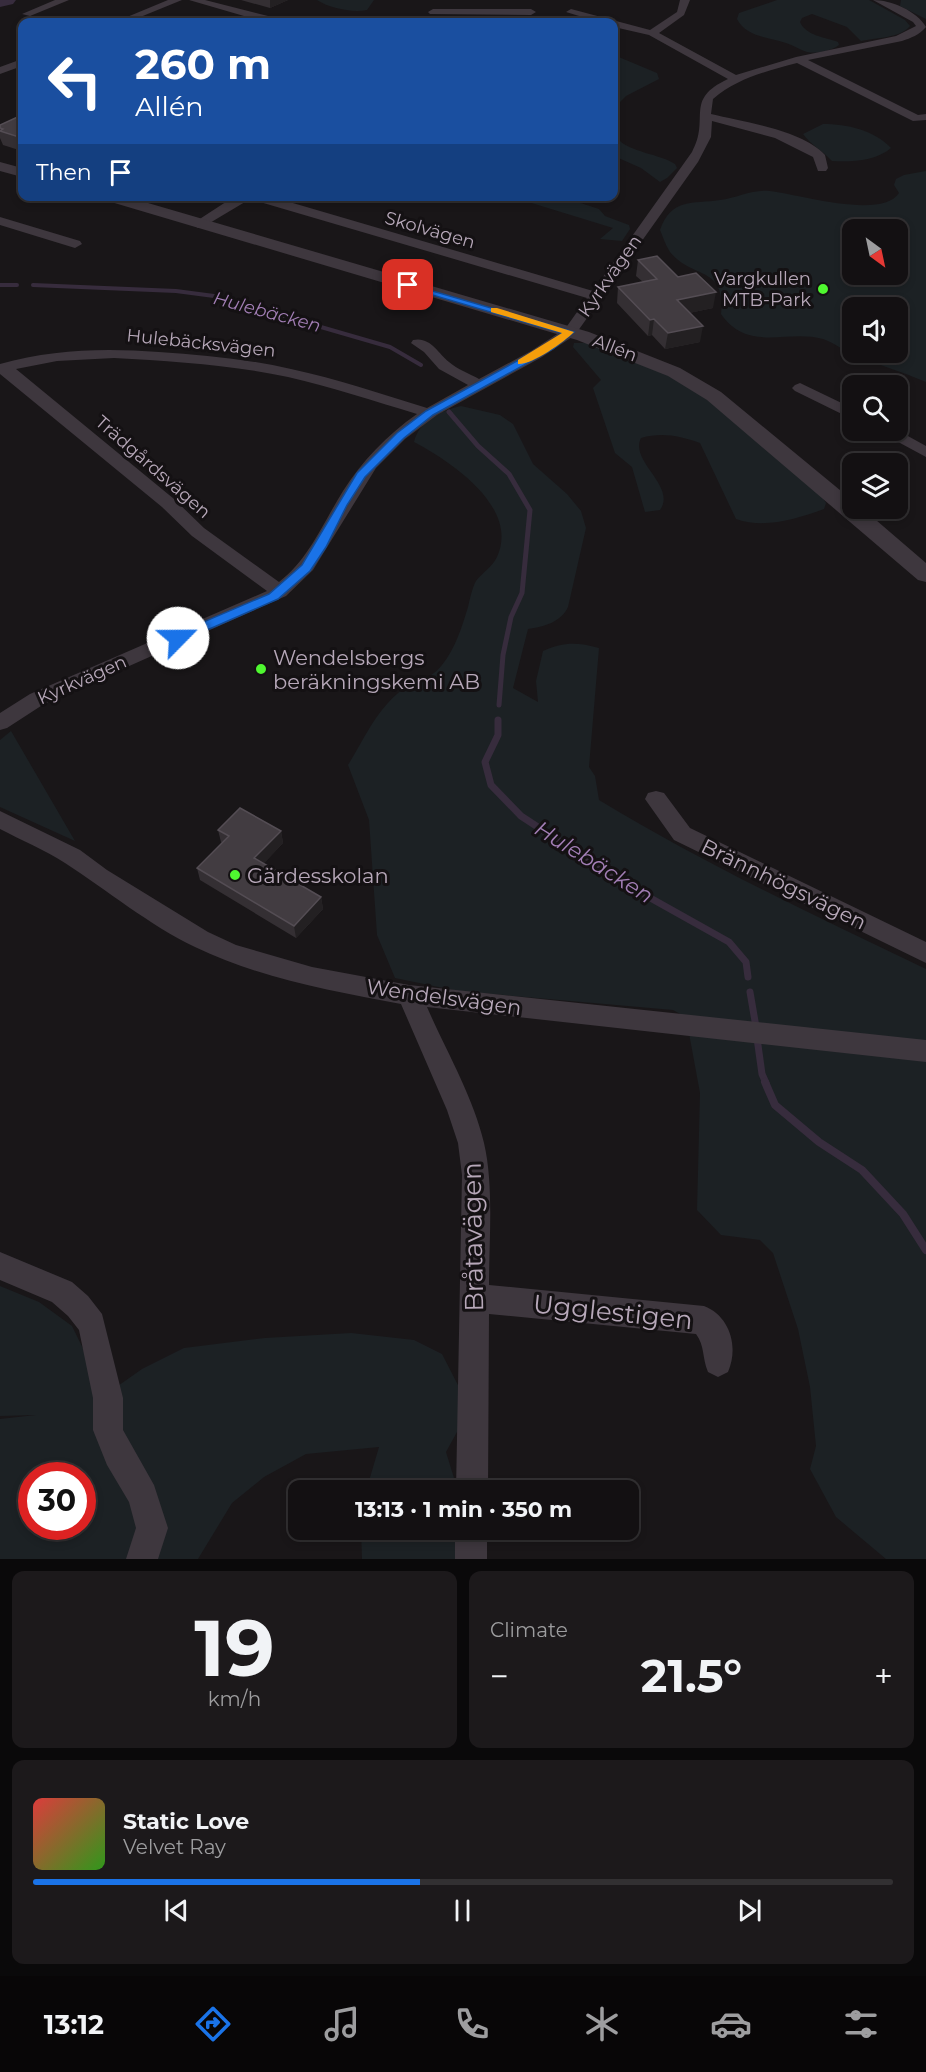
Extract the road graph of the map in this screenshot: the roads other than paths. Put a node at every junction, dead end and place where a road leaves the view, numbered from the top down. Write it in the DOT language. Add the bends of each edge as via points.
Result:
graph roads {
  1 [pos="64,0"];
  2 [pos="177,0"];
  3 [pos="195,0"];
  4 [pos="685,0"];
  5 [pos="878,0"];
  6 [pos="447,1"];
  7 [pos="531,12"];
  8 [pos="571,12"];
  9 [pos="27,14"];
  10 [pos="130,18"];
  11 [pos="252,18"];
  12 [pos="594,18"];
  13 [pos="618,25"];
  14 [pos="652,33"];
  15 [pos="799,60"];
  16 [pos="18,64"];
  17 [pos="0,71"];
  18 [pos="736,79"];
  19 [pos="707,116"];
  20 [pos="926,117"];
  21 [pos="0,166"];
  22 [pos="822,168"];
  23 [pos="18,172"];
  24 [pos="122,201"];
  25 [pos="237,201"];
  26 [pos="271,201"];
  27 [pos="1,221"];
  28 [pos="198,224"];
  29 [pos="75,244"];
  30 [pos="596,296"];
  31 [pos="570,332"];
  32 [pos="418,343"];
  33 [pos="2,369"];
  34 [pos="479,385"];
  35 [pos="800,388"];
  36 [pos="842,409"];
  37 [pos="429,413"];
  38 [pos="905,441"];
  39 [pos="926,452"];
  40 [pos="926,575"];
  41 [pos="280,592"];
  42 [pos="0,723"];
  43 [pos="656,799"];
  44 [pos="0,819"];
  45 [pos="926,953"];
  46 [pos="409,995"];
  47 [pos="926,1051"];
  48 [pos="0,1266"];
  49 [pos="475,1298"];
  50 [pos="718,1362"];
  51 [pos="472,1480"];
  52 [pos="471,1540"];
  53 [pos="142,1559"];
  54 [pos="471,1559"];
  1 -- 9 [label="street"];
  2 -- 10 [label="street"];
  3 -- 11 [label="street"];
  4 -- 14 [label="street" via="681,13"];
  5 -- 15 [label="street, Kyrkvägen" via="917,20 919,31"];
  6 -- 7 [label="street" via="429,16"];
  8 -- 12 [label="street"];
  13 -- 14 [label="street"];
  14 -- 18 [label="street"];
  15 -- 18 [label="street, Kyrkvägen"];
  15 -- 20 [label="street" via="917,119"];
  16 -- 17 [label="street"];
  18 -- 19 [label="street, Kyrkvägen" via="708,96"];
  19 -- 22 [label="street" via="810,148 819,155"];
  19 -- 30 [label="street, Kyrkvägen" via="705,137 692,162"];
  21 -- 23 [label="street"];
  24 -- 28 [label="street, Allén"];
  25 -- 28 [label="street"];
  26 -- 30 [label="street, Skolvägen"];
  27 -- 29 [label="street"];
  28 -- 31 [label="street, Allén"];
  30 -- 31 [label="street, Kyrkvägen"];
  31 -- 34 [label="street, Kyrkvägen"];
  31 -- 40 [label="street, Allén" via="674,372 714,396"];
  32 -- 34 [label="street" via="444,366"];
  33 -- 37 [label="street, Hulebäcksvägen" via="80,352 232,363 322,382"];
  33 -- 41 [label="street, Trädgårdsvägen" via="168,503 198,532"];
  34 -- 37 [label="street, Kyrkvägen"];
  35 -- 36 [label="street"];
  37 -- 41 [label="street, Kyrkvägen" via="361,475 311,561"];
  38 -- 39 [label="street"];
  41 -- 42 [label="street, Kyrkvägen" via="58,689"];
  43 -- 45 [label="street, Brännhögsvägen" via="682,834"];
  44 -- 46 [label="street, Wendelsvägen" via="72,855 192,934 231,953 312,977"];
  46 -- 47 [label="street, Wendelsvägen"];
  46 -- 49 [label="street, Bråtavägen" via="471,1143 475,1175"];
  48 -- 53 [label="street" via="62,1292 92,1324 108,1398 108,1430 143,1496 152,1528"];
  49 -- 50 [label="street, Ugglestigen" via="704,1320 718,1340"];
  49 -- 51 [label="street, Bråtavägen"];
  52 -- 54 [label="street"];
}
